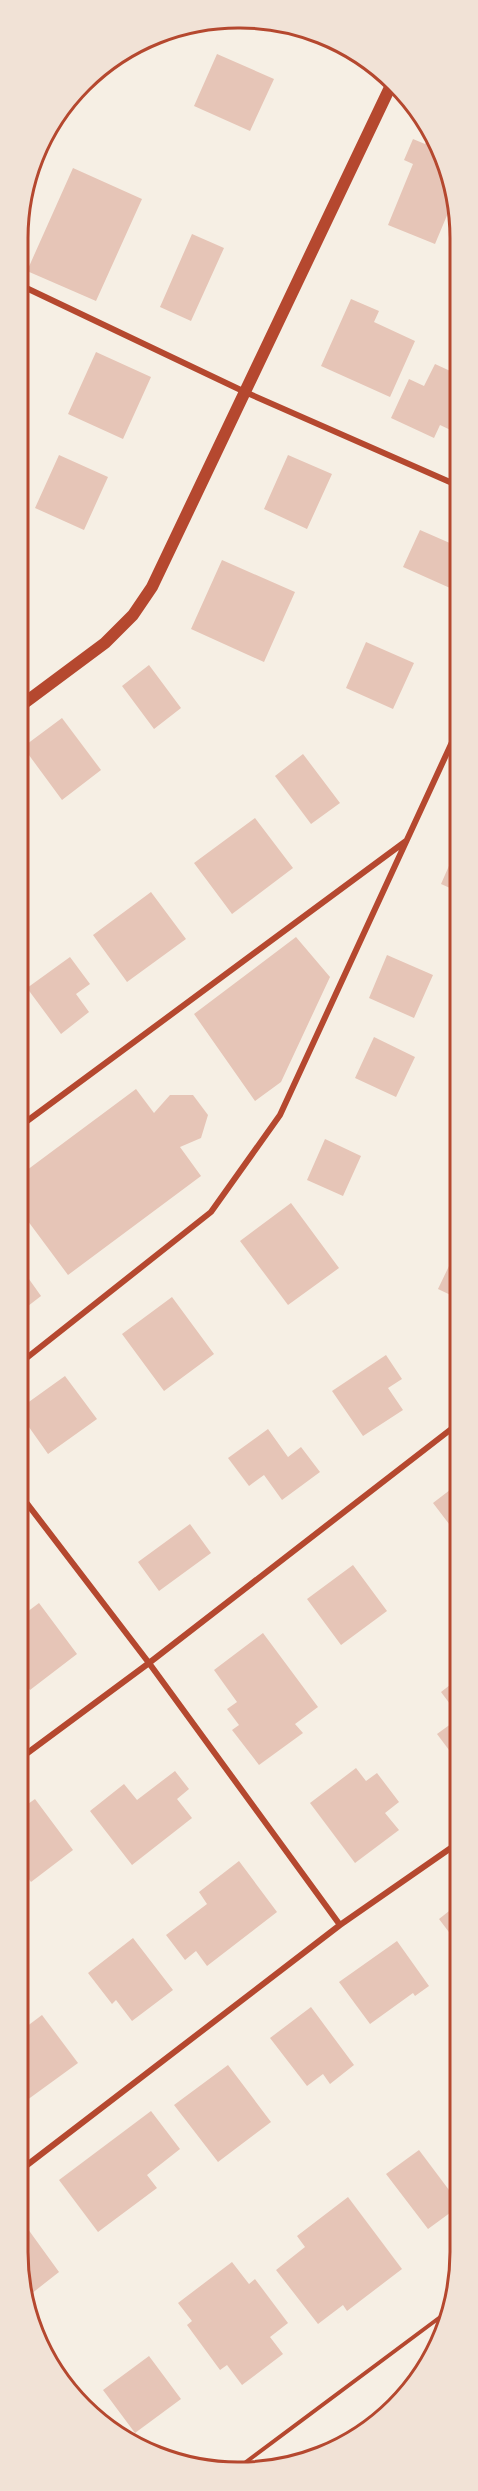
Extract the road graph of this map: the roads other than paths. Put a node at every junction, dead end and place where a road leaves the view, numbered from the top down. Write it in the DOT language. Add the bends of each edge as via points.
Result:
graph roads {
  1 [pos="388,91"];
  2 [pos="28,289"];
  3 [pos="245,392"];
  4 [pos="449,482"];
  5 [pos="28,700"];
  6 [pos="449,748"];
  7 [pos="406,841"];
  8 [pos="28,1120"];
  9 [pos="29,1356"];
  10 [pos="450,1430"];
  11 [pos="29,1506"];
  12 [pos="149,1663"];
  13 [pos="29,1752"];
  14 [pos="450,1849"];
  15 [pos="340,1924"];
  16 [pos="29,2164"];
  1 -- 3 [label="main road"];
  2 -- 3 [label="street"];
  3 -- 4 [label="street"];
  3 -- 5 [label="main road" via="152,587 133,615 105,643"];
  6 -- 7 [label="street"];
  7 -- 8 [label="street"];
  7 -- 9 [label="street" via="280,1115 211,1212"];
  10 -- 12 [label="street"];
  11 -- 12 [label="street"];
  12 -- 13 [label="street"];
  12 -- 15 [label="street"];
  14 -- 15 [label="street"];
  15 -- 16 [label="street"];
}
